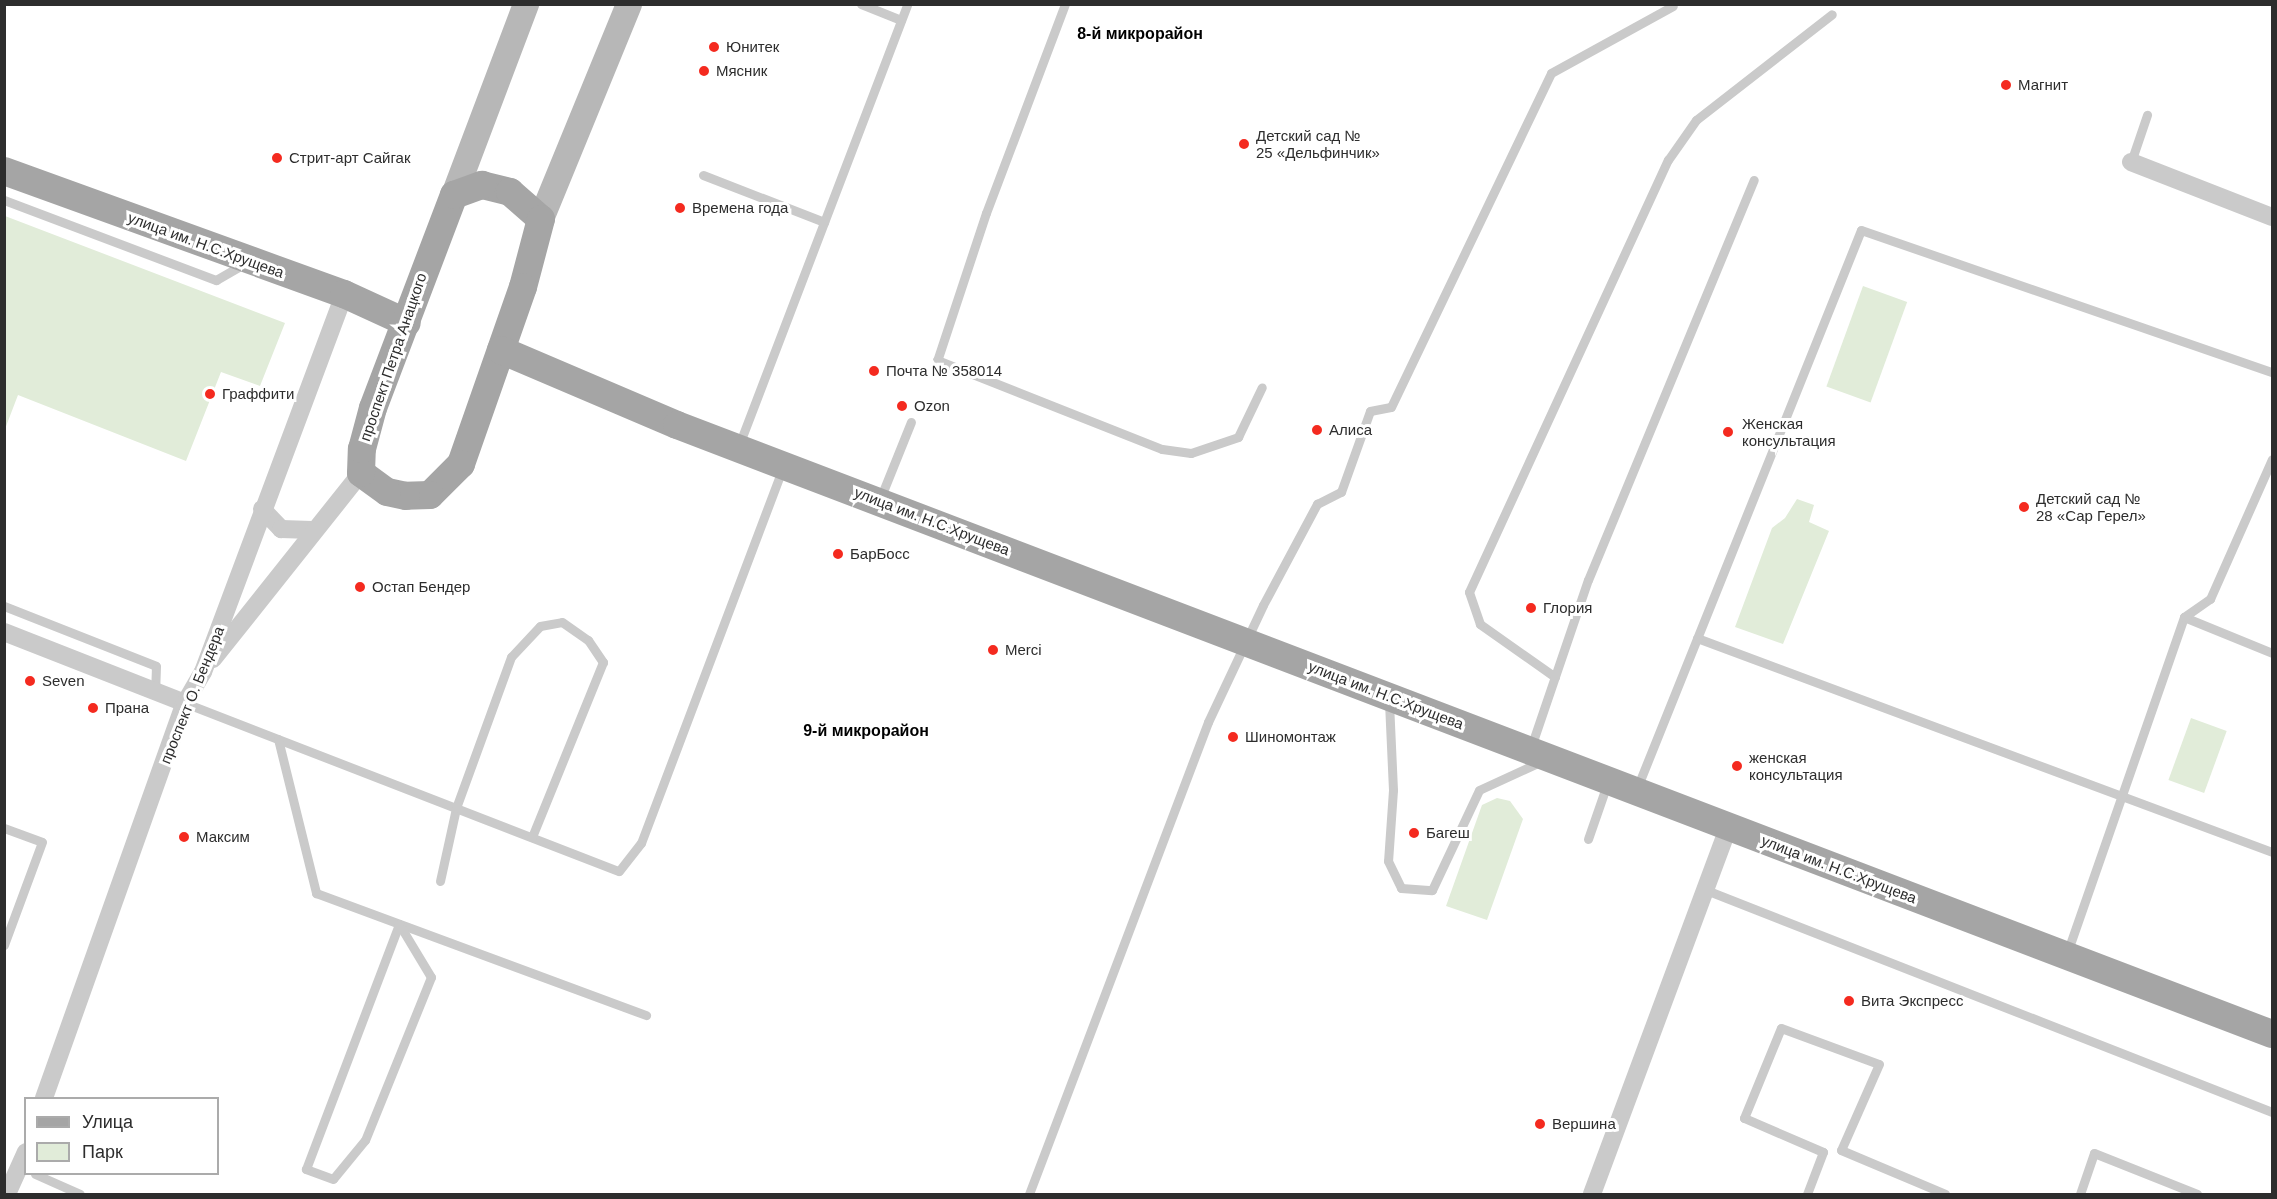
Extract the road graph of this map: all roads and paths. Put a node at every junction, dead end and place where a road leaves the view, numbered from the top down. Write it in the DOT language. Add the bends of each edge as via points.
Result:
graph roads {
  1 [pos="526,4"];
  2 [pos="629,4"];
  3 [pos="861,4"];
  4 [pos="907,4"];
  5 [pos="1065,4"];
  6 [pos="1673,6"];
  7 [pos="1832,15"];
  8 [pos="902,20"];
  9 [pos="2147,115"];
  10 [pos="2131,162"];
  11 [pos="4,171"];
  12 [pos="704,175"];
  13 [pos="1754,180"];
  14 [pos="454,195"];
  15 [pos="4,200"];
  16 [pos="2272,217"];
  17 [pos="541,219"];
  18 [pos="824,222"];
  19 [pos="250,260"];
  20 [pos="344,294"];
  21 [pos="407,323"];
  22 [pos="501,350"];
  23 [pos="2272,372"];
  24 [pos="1262,387"];
  25 [pos="911,422"];
  26 [pos="738,447"];
  27 [pos="784,465"];
  28 [pos="2271,465"];
  29 [pos="361,473"];
  30 [pos="879,501"];
  31 [pos="261,509"];
  32 [pos="312,530"];
  33 [pos="4,606"];
  34 [pos="2184,617"];
  35 [pos="4,632"];
  36 [pos="1697,638"];
  37 [pos="1247,643"];
  38 [pos="2272,653"];
  39 [pos="203,672"];
  40 [pos="1555,677"];
  41 [pos="155,691"];
  42 [pos="1389,696"];
  43 [pos="185,703"];
  44 [pos="278,739"];
  45 [pos="1540,754"];
  46 [pos="1608,781"];
  47 [pos="1636,790"];
  48 [pos="2123,798"];
  49 [pos="456,808"];
  50 [pos="1729,826"];
  51 [pos="4,828"];
  52 [pos="532,837"];
  53 [pos="1588,839"];
  54 [pos="2272,852"];
  55 [pos="440,881"];
  56 [pos="1706,890"];
  57 [pos="399,924"];
  58 [pos="4,945"];
  59 [pos="2066,956"];
  60 [pos="646,1015"];
  61 [pos="2272,1034"];
  62 [pos="45,1097"];
  63 [pos="2272,1112"];
  64 [pos="1841,1150"];
  65 [pos="1823,1152"];
  66 [pos="24,1169"];
  67 [pos="45,1175"];
  68 [pos="7,1194"];
  69 [pos="80,1194"];
  70 [pos="1029,1194"];
  71 [pos="1595,1194"];
  72 [pos="1807,1194"];
  73 [pos="1945,1194"];
  74 [pos="2080,1194"];
  75 [pos="2197,1194"];
  1 -- 14 [label="main road, проспект Петра Анацкого"];
  2 -- 17 [label="main road"];
  3 -- 8 [label="lane"];
  4 -- 8 [label="lane"];
  5 -- 24 [label="lane" via="986,213 936,362 1162,449 1191,453 1238,437"];
  6 -- 37 [label="lane" via="1551,74 1391,407 1370,411 1341,492 1317,504"];
  7 -- 40 [label="lane" via="1696,120 1668,160 1469,592 1480,624"];
  8 -- 18 [label="lane"];
  9 -- 10 [label="lane"];
  10 -- 16 [label="street"];
  11 -- 19 [label="main road, улица им. Н.С.Хрущева"];
  12 -- 18 [label="lane"];
  13 -- 40 [label="lane" via="1588,580"];
  14 -- 17 [label="main road" via="482,185 510,192"];
  14 -- 21 [label="main road, проспект Петра Анацкого" via="427,259"];
  15 -- 19 [label="lane" via="216,280"];
  17 -- 22 [label="main road"];
  18 -- 26 [label="lane"];
  19 -- 20 [label="main road, улица им. Н.С.Хрущева"];
  20 -- 21 [label="main road, улица им. Н.С.Хрущева"];
  20 -- 31 [label="street, проспект О. Бендера"];
  21 -- 29 [label="main road, проспект Петра Анацкого" via="373,408 362,448"];
  22 -- 26 [label="main road, улица им. Н.С.Хрущева"];
  22 -- 29 [label="main road" via="461,464 430,495 387,492"];
  23 -- 36 [label="lane" via="1861,230"];
  25 -- 30 [label="lane"];
  26 -- 27 [label="main road, улица им. Н.С.Хрущева"];
  27 -- 30 [label="main road, улица им. Н.С.Хрущева"];
  27 -- 52 [label="lane" via="641,843 619,871"];
  28 -- 34 [label="lane" via="2210,599"];
  29 -- 32 [label="street"];
  30 -- 37 [label="main road, улица им. Н.С.Хрущева"];
  31 -- 32 [label="street" via="281,529"];
  31 -- 39 [label="street, проспект О. Бендера"];
  32 -- 39 [label="street"];
  33 -- 41 [label="lane" via="156,666"];
  34 -- 38 [label="lane"];
  34 -- 48 [label="lane"];
  35 -- 41 [label="street"];
  36 -- 47 [label="lane"];
  36 -- 48 [label="lane"];
  37 -- 42 [label="main road, улица им. Н.С.Хрущева"];
  37 -- 70 [label="lane" via="1208,722"];
  39 -- 43 [label="street, проспект О. Бендера"];
  40 -- 45 [label="lane"];
  41 -- 43 [label="street"];
  42 -- 45 [label="main road, улица им. Н.С.Хрущева"];
  42 -- 45 [label="lane" via="1393,790 1388,861 1401,888 1432,890 1479,790"];
  43 -- 44 [label="lane"];
  43 -- 62 [label="street, проспект О. Бендера"];
  44 -- 49 [label="lane"];
  44 -- 57 [label="lane" via="316,893"];
  45 -- 46 [label="main road, улица им. Н.С.Хрущева"];
  46 -- 47 [label="main road, улица им. Н.С.Хрущева"];
  46 -- 53 [label="lane"];
  47 -- 50 [label="main road, улица им. Н.С.Хрущева"];
  48 -- 54 [label="lane"];
  48 -- 59 [label="lane"];
  49 -- 52 [label="lane"];
  49 -- 52 [label="lane" via="511,657 540,626 562,622 588,640 603,662"];
  49 -- 55 [label="lane"];
  50 -- 56 [label="street"];
  50 -- 59 [label="main road, улица им. Н.С.Хрущева"];
  51 -- 58 [label="lane" via="42,842"];
  56 -- 63 [label="lane"];
  56 -- 71 [label="street"];
  57 -- 57 [label="lane" via="306,1169 333,1179 364,1140 431,977"];
  57 -- 60 [label="lane"];
  59 -- 61 [label="main road, улица им. Н.С.Хрущева"];
  64 -- 65 [label="lane"];
  64 -- 65 [label="lane" via="1879,1064 1781,1028 1744,1118"];
  64 -- 73 [label="lane"];
  65 -- 72 [label="lane"];
  66 -- 68 [label="street"];
  67 -- 69 [label="lane"];
  74 -- 75 [label="lane" via="2094,1153"];
}
